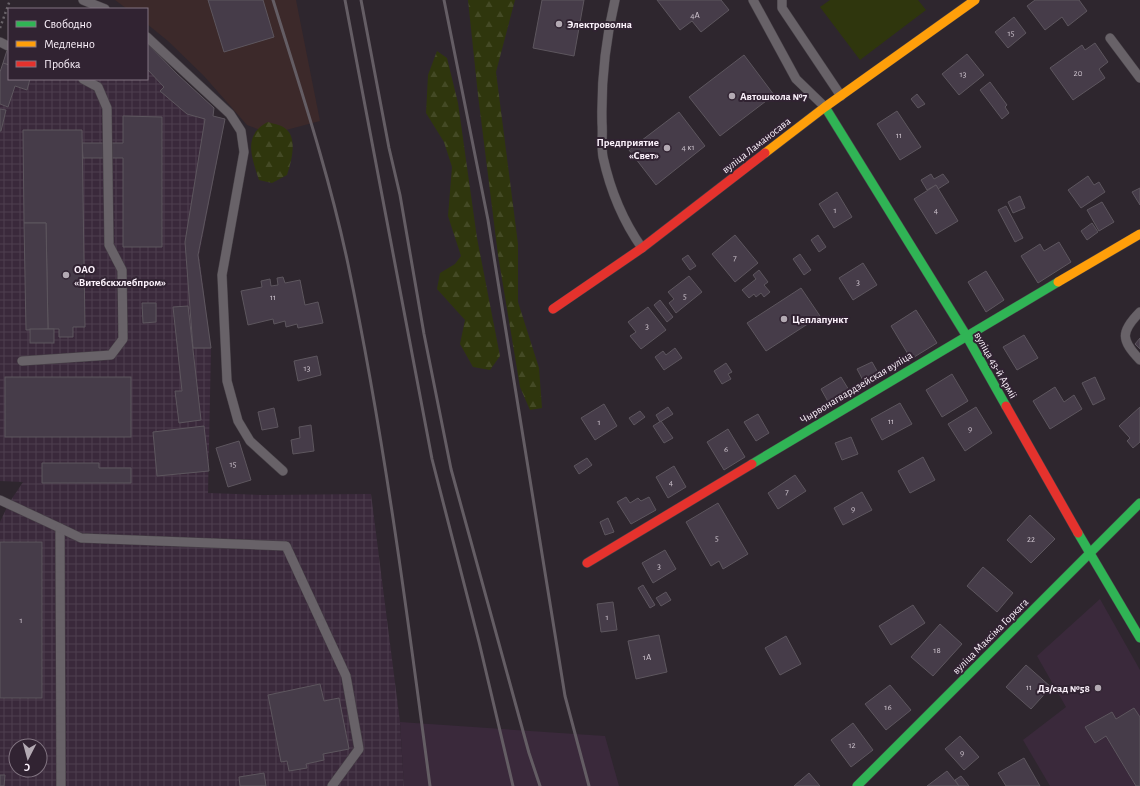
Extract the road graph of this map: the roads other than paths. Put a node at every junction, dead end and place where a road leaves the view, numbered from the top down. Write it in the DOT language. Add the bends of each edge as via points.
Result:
graph roads {
  1 [pos="83,0"];
  2 [pos="615,0"];
  3 [pos="753,0"];
  4 [pos="782,0"];
  5 [pos="975,0"];
  6 [pos="103,8"];
  7 [pos="148,38"];
  8 [pos="1110,38"];
  9 [pos="1140,78"];
  10 [pos="85,80"];
  11 [pos="841,96"];
  12 [pos="825,107"];
  13 [pos="1140,234"];
  14 [pos="642,248"];
  15 [pos="553,309"];
  16 [pos="1140,312"];
  17 [pos="966,335"];
  18 [pos="1140,360"];
  19 [pos="22,361"];
  20 [pos="283,472"];
  21 [pos="0,500"];
  22 [pos="1137,506"];
  23 [pos="1140,520"];
  24 [pos="60,528"];
  25 [pos="1089,553"];
  26 [pos="587,562"];
  27 [pos="1140,638"];
  28 [pos="61,786"];
  29 [pos="332,786"];
  30 [pos="857,786"];
  1 -- 6 [label="lane"];
  2 -- 14 [label="lane" via="606,38 602,87 603,156 618,204"];
  3 -- 12 [label="lane" via="796,79"];
  4 -- 11 [label="lane" via="782,8"];
  5 -- 11 [label="street, вуліца Ламаносава"];
  7 -- 20 [label="lane" via="230,114 241,131 244,152 222,275 226,381 238,421 250,441"];
  8 -- 9 [label="lane"];
  10 -- 19 [label="lane" via="98,87 107,108 109,245 122,270 123,338 111,355"];
  11 -- 12 [label="street, вуліца Ламаносава"];
  12 -- 14 [label="street, вуліца Ламаносава"];
  12 -- 17 [label="street, вуліца 43-й Арміі"];
  13 -- 17 [label="street, Чырвонагвардзейская вуліца"];
  14 -- 15 [label="street, вуліца Ламаносава"];
  16 -- 18 [label="lane" via="1129,323 1125,336 1128,348"];
  17 -- 25 [label="street, вуліца 43-й Арміі"];
  17 -- 26 [label="street, Чырвонагвардзейская вуліца"];
  21 -- 24 [label="lane"];
  22 -- 23 [label="lane"];
  22 -- 25 [label="street, вуліца Максіма Горкага"];
  24 -- 28 [label="lane"];
  24 -- 29 [label="lane" via="81,538 286,546 346,676 359,749"];
  25 -- 27 [label="street, вуліца 43-й Арміі"];
  25 -- 30 [label="street, вуліца Максіма Горкага"];
}
